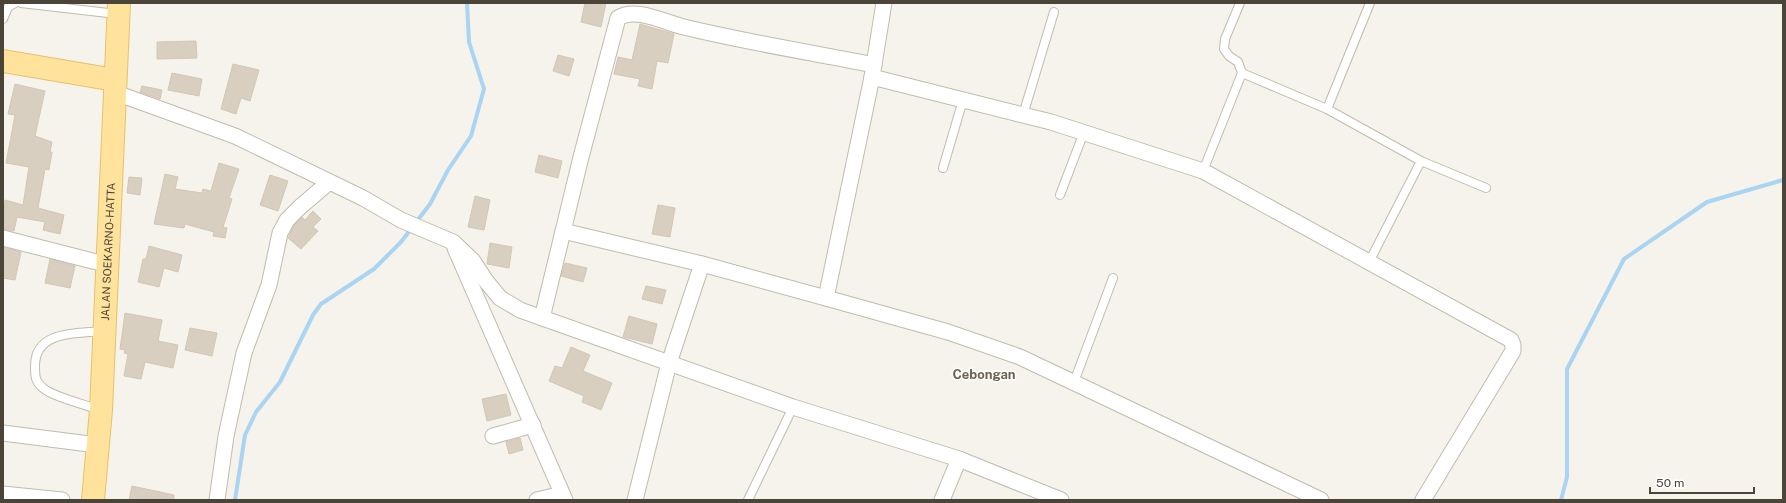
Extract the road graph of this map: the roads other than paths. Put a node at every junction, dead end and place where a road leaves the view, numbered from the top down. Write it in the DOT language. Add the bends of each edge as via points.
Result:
graph roads {
  1 [pos="15,3"];
  2 [pos="20,3"];
  3 [pos="884,3"];
  4 [pos="1240,3"];
  5 [pos="1370,3"];
  6 [pos="119,9"];
  7 [pos="644,9"];
  8 [pos="1054,12"];
  9 [pos="3,20"];
  10 [pos="3,61"];
  11 [pos="873,71"];
  12 [pos="1242,73"];
  13 [pos="115,87"];
  14 [pos="963,100"];
  15 [pos="1327,109"];
  16 [pos="1023,115"];
  17 [pos="1084,132"];
  18 [pos="1421,161"];
  19 [pos="943,168"];
  20 [pos="1203,171"];
  21 [pos="328,183"];
  22 [pos="1486,188"];
  23 [pos="1060,195"];
  24 [pos="562,231"];
  25 [pos="3,238"];
  26 [pos="453,242"];
  27 [pos="1369,262"];
  28 [pos="702,264"];
  29 [pos="108,265"];
  30 [pos="1114,278"];
  31 [pos="826,298"];
  32 [pos="542,318"];
  33 [pos="105,331"];
  34 [pos="669,363"];
  35 [pos="1074,382"];
  36 [pos="793,406"];
  37 [pos="101,410"];
  38 [pos="533,425"];
  39 [pos="3,433"];
  40 [pos="493,436"];
  41 [pos="97,444"];
  42 [pos="959,459"];
  43 [pos="3,494"];
  44 [pos="564,497"];
  45 [pos="62,500"];
  46 [pos="93,500"];
  47 [pos="216,500"];
  48 [pos="537,500"];
  49 [pos="635,500"];
  50 [pos="748,500"];
  51 [pos="942,500"];
  52 [pos="1061,500"];
  53 [pos="1320,500"];
  54 [pos="1423,500"];
  1 -- 9 [label="lane" via="8,7"];
  2 -- 6 [label="lane"];
  3 -- 11 [label="street"];
  4 -- 12 [label="lane" via="1225,40 1224,49 1238,62"];
  5 -- 15 [label="lane"];
  6 -- 13 [label="main road, JALAN SOEKARNO-HATTA"];
  7 -- 11 [label="street" via="709,32"];
  7 -- 24 [label="street" via="618,18"];
  8 -- 16 [label="lane"];
  10 -- 13 [label="main road"];
  11 -- 14 [label="street"];
  11 -- 31 [label="street"];
  12 -- 15 [label="lane"];
  12 -- 20 [label="lane"];
  13 -- 21 [label="street" via="235,136"];
  13 -- 29 [label="main road, JALAN SOEKARNO-HATTA"];
  14 -- 16 [label="street"];
  14 -- 19 [label="lane"];
  15 -- 18 [label="lane"];
  16 -- 17 [label="street"];
  17 -- 20 [label="street"];
  17 -- 23 [label="lane"];
  18 -- 22 [label="lane"];
  18 -- 27 [label="lane"];
  20 -- 27 [label="street"];
  21 -- 26 [label="street" via="363,198 401,220"];
  21 -- 47 [label="street" via="287,220 280,233 268,285 244,353 226,436"];
  24 -- 28 [label="street"];
  24 -- 32 [label="street"];
  25 -- 29 [label="street"];
  26 -- 32 [label="street" via="473,261 500,298 520,310"];
  26 -- 38 [label="street"];
  27 -- 54 [label="street" via="1511,340 1513,345 1513,350"];
  28 -- 31 [label="street"];
  28 -- 34 [label="street"];
  29 -- 33 [label="main road, JALAN SOEKARNO-HATTA"];
  30 -- 35 [label="lane"];
  31 -- 35 [label="street" via="948,332 1020,358"];
  32 -- 34 [label="street"];
  33 -- 37 [label="main road, JALAN SOEKARNO-HATTA"];
  33 -- 37 [label="lane" via="50,339 41,347 35,364 35,378 44,389"];
  34 -- 36 [label="street"];
  34 -- 49 [label="street"];
  35 -- 53 [label="street"];
  36 -- 42 [label="street"];
  36 -- 50 [label="lane"];
  37 -- 41 [label="main road, JALAN SOEKARNO-HATTA"];
  38 -- 40 [label="street"];
  38 -- 44 [label="street"];
  39 -- 41 [label="street"];
  41 -- 46 [label="main road, JALAN SOEKARNO-HATTA"];
  42 -- 51 [label="street"];
  42 -- 52 [label="street"];
  43 -- 45 [label="street"];
  44 -- 48 [label="street"];
}
